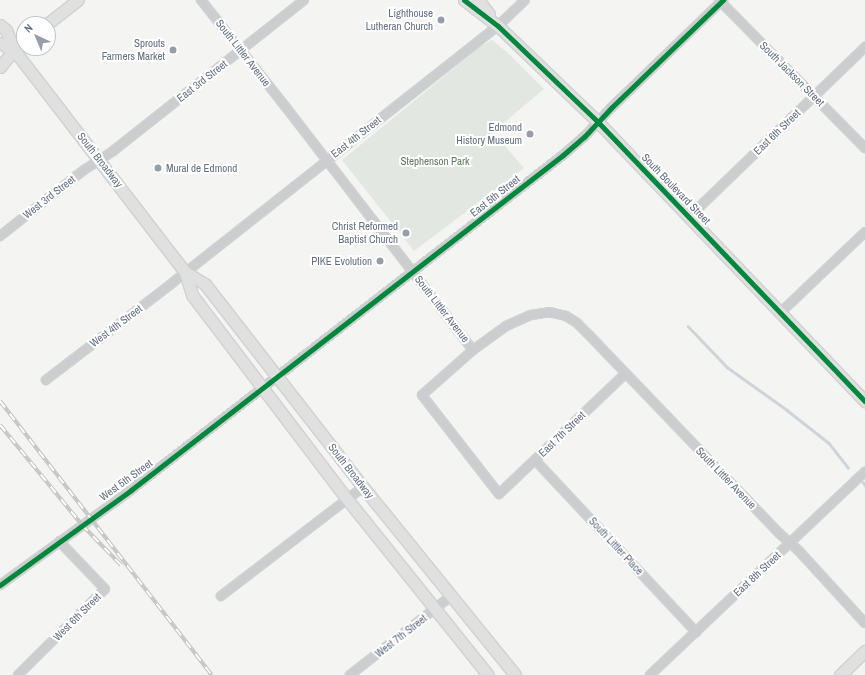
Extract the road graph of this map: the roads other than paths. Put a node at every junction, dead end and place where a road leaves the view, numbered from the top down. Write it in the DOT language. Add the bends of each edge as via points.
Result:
graph roads {
  1 [pos="78,0"];
  2 [pos="201,0"];
  3 [pos="304,0"];
  4 [pos="464,0"];
  5 [pos="478,0"];
  6 [pos="525,0"];
  7 [pos="721,1"];
  8 [pos="56,17"];
  9 [pos="0,25"];
  10 [pos="498,26"];
  11 [pos="0,43"];
  12 [pos="865,47"];
  13 [pos="14,50"];
  14 [pos="240,51"];
  15 [pos="0,53"];
  16 [pos="0,67"];
  17 [pos="814,96"];
  18 [pos="598,122"];
  19 [pos="865,148"];
  20 [pos="100,160"];
  21 [pos="326,160"];
  22 [pos="689,217"];
  23 [pos="865,232"];
  24 [pos="0,236"];
  25 [pos="185,272"];
  26 [pos="413,272"];
  27 [pos="780,313"];
  28 [pos="473,350"];
  29 [pos="625,374"];
  30 [pos="277,376"];
  31 [pos="46,380"];
  32 [pos="262,388"];
  33 [pos="865,401"];
  34 [pos="535,460"];
  35 [pos="865,472"];
  36 [pos="363,487"];
  37 [pos="347,499"];
  38 [pos="59,541"];
  39 [pos="790,543"];
  40 [pos="0,585"];
  41 [pos="221,596"];
  42 [pos="451,596"];
  43 [pos="436,608"];
  44 [pos="865,623"];
  45 [pos="696,632"];
  46 [pos="865,651"];
  47 [pos="18,675"];
  48 [pos="350,675"];
  49 [pos="488,675"];
  50 [pos="515,675"];
  51 [pos="650,675"];
  52 [pos="840,675"];
  1 -- 8 [label="main road"];
  2 -- 14 [label="street, South Littler Avenue"];
  3 -- 14 [label="street, East 3rd Street"];
  4 -- 10 [label="main road, South Boulevard Street"];
  5 -- 10 [label="main road, South Boulevard Street"];
  6 -- 10 [label="street, East 4th Street"];
  7 -- 17 [label="street, South Jackson Street"];
  7 -- 18 [label="street, East 5th Street"];
  9 -- 13 [label="main road, South Broadway" via="6,30"];
  10 -- 18 [label="main road, South Boulevard Street"];
  10 -- 21 [label="street, East 4th Street"];
  11 -- 13 [label="main road, South Broadway"];
  12 -- 17 [label="street, East 6th Street"];
  13 -- 15 [label="main road"];
  13 -- 16 [label="main road"];
  13 -- 20 [label="main road, South Broadway"];
  14 -- 20 [label="street, East 3rd Street"];
  14 -- 21 [label="street, South Littler Avenue"];
  17 -- 19 [label="street, South Jackson Street"];
  17 -- 22 [label="street, East 6th Street"];
  18 -- 22 [label="main road, South Boulevard Street"];
  18 -- 26 [label="street, East 5th Street" via="563,155"];
  20 -- 24 [label="street, West 3rd Street"];
  20 -- 25 [label="main road, South Broadway"];
  21 -- 25 [label="street, East 4th Street"];
  21 -- 26 [label="street, South Littler Avenue"];
  22 -- 27 [label="main road, South Boulevard Street"];
  23 -- 27 [label="street"];
  25 -- 30 [label="main road, South Broadway" via="205,284"];
  25 -- 31 [label="street, West 4th Street"];
  25 -- 32 [label="main road, South Broadway" via="192,296"];
  26 -- 28 [label="street, South Littler Avenue"];
  26 -- 30 [label="street, East 5th Street"];
  27 -- 33 [label="main road, South Boulevard Street"];
  28 -- 29 [label="street, South Littler Avenue" via="506,326 531,315 550,312 566,316 577,323"];
  28 -- 34 [label="street, East 7th Street" via="422,395 499,494"];
  29 -- 34 [label="street, East 7th Street"];
  29 -- 39 [label="street, South Littler Avenue"];
  30 -- 32 [label="street, East 5th Street"];
  30 -- 36 [label="main road, South Broadway"];
  32 -- 37 [label="main road, South Broadway"];
  32 -- 38 [label="street, West 5th Street" via="131,490"];
  34 -- 45 [label="street, South Littler Place"];
  35 -- 39 [label="street, East 8th Street"];
  36 -- 37 [label="street"];
  36 -- 42 [label="main road, South Broadway"];
  37 -- 41 [label="street"];
  37 -- 43 [label="main road, South Broadway"];
  38 -- 40 [label="street, West 5th Street"];
  38 -- 47 [label="street, West 6th Street" via="105,589"];
  39 -- 44 [label="street, South Littler Avenue"];
  39 -- 45 [label="street, East 8th Street"];
  42 -- 43 [label="street, West 7th Street"];
  42 -- 50 [label="main road, South Broadway"];
  43 -- 48 [label="street, West 7th Street"];
  43 -- 49 [label="main road, South Broadway"];
  45 -- 51 [label="street, East 8th Street"];
  46 -- 52 [label="main road"];
}
